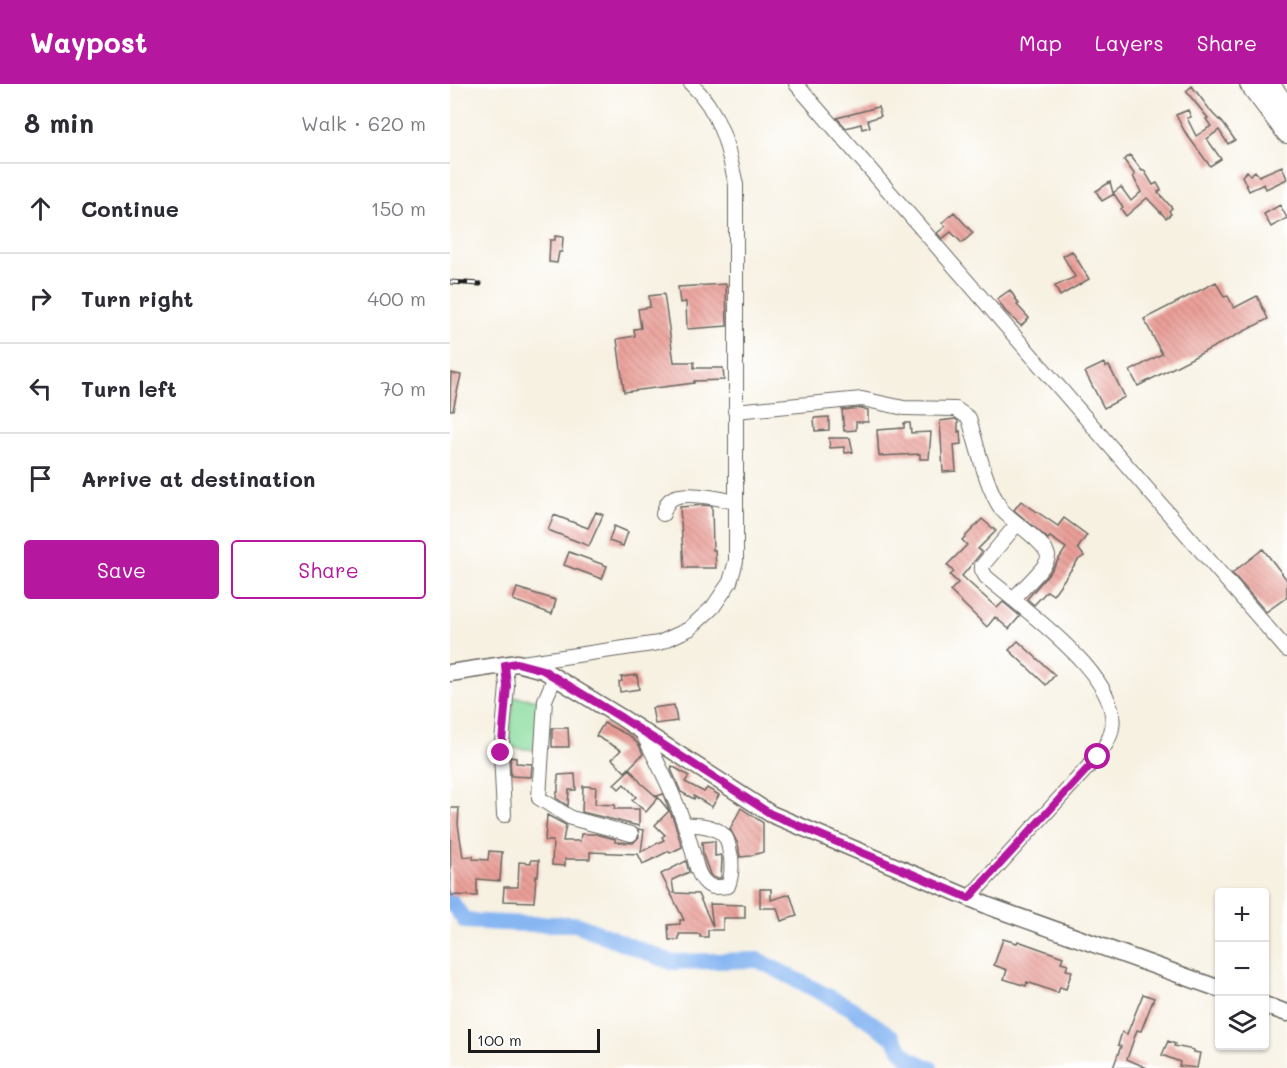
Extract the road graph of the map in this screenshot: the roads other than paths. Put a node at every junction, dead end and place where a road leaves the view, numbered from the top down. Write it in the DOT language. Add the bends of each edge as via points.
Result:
graph roads {
  1 [pos="691,84"];
  2 [pos="796,84"];
  3 [pos="1250,84"];
  4 [pos="1269,84"];
  5 [pos="1287,108"];
  6 [pos="1287,133"];
  7 [pos="735,411"];
  8 [pos="736,502"];
  9 [pos="663,514"];
  10 [pos="1017,524"];
  11 [pos="1013,598"];
  12 [pos="1287,650"];
  13 [pos="511,664"];
  14 [pos="450,673"];
  15 [pos="555,677"];
  16 [pos="641,730"];
  17 [pos="504,815"];
  18 [pos="686,825"];
  19 [pos="631,834"];
  20 [pos="969,898"];
  21 [pos="1215,987"];
  22 [pos="1269,1007"];
  23 [pos="1287,1013"];
  1 -- 7 [label="street" via="717,116 736,185"];
  2 -- 12 [label="street"];
  3 -- 6 [label="highway"];
  4 -- 5 [label="highway"];
  7 -- 8 [label="street"];
  7 -- 10 [label="street" via="862,399 904,408 956,409 969,418 995,498"];
  8 -- 9 [label="street" via="684,495 666,504"];
  8 -- 13 [label="street" via="736,561 730,582 713,608 689,629 660,643"];
  10 -- 11 [label="street" via="1042,547 1048,559"];
  10 -- 11 [label="street" via="982,566 986,577"];
  11 -- 20 [label="street" via="1098,680 1112,708 1113,726 1110,740 1098,757"];
  13 -- 14 [label="main road"];
  13 -- 15 [label="main road" via="543,670"];
  13 -- 17 [label="street" via="501,753"];
  15 -- 16 [label="main road"];
  15 -- 19 [label="street" via="544,700 539,798 571,818"];
  16 -- 18 [label="street"];
  16 -- 20 [label="main road" via="771,814"];
  18 -- 18 [label="street" via="699,875 707,885 728,885 732,864 728,840 722,833 699,824"];
  20 -- 21 [label="main road"];
  22 -- 23 [label="main road"];
}
